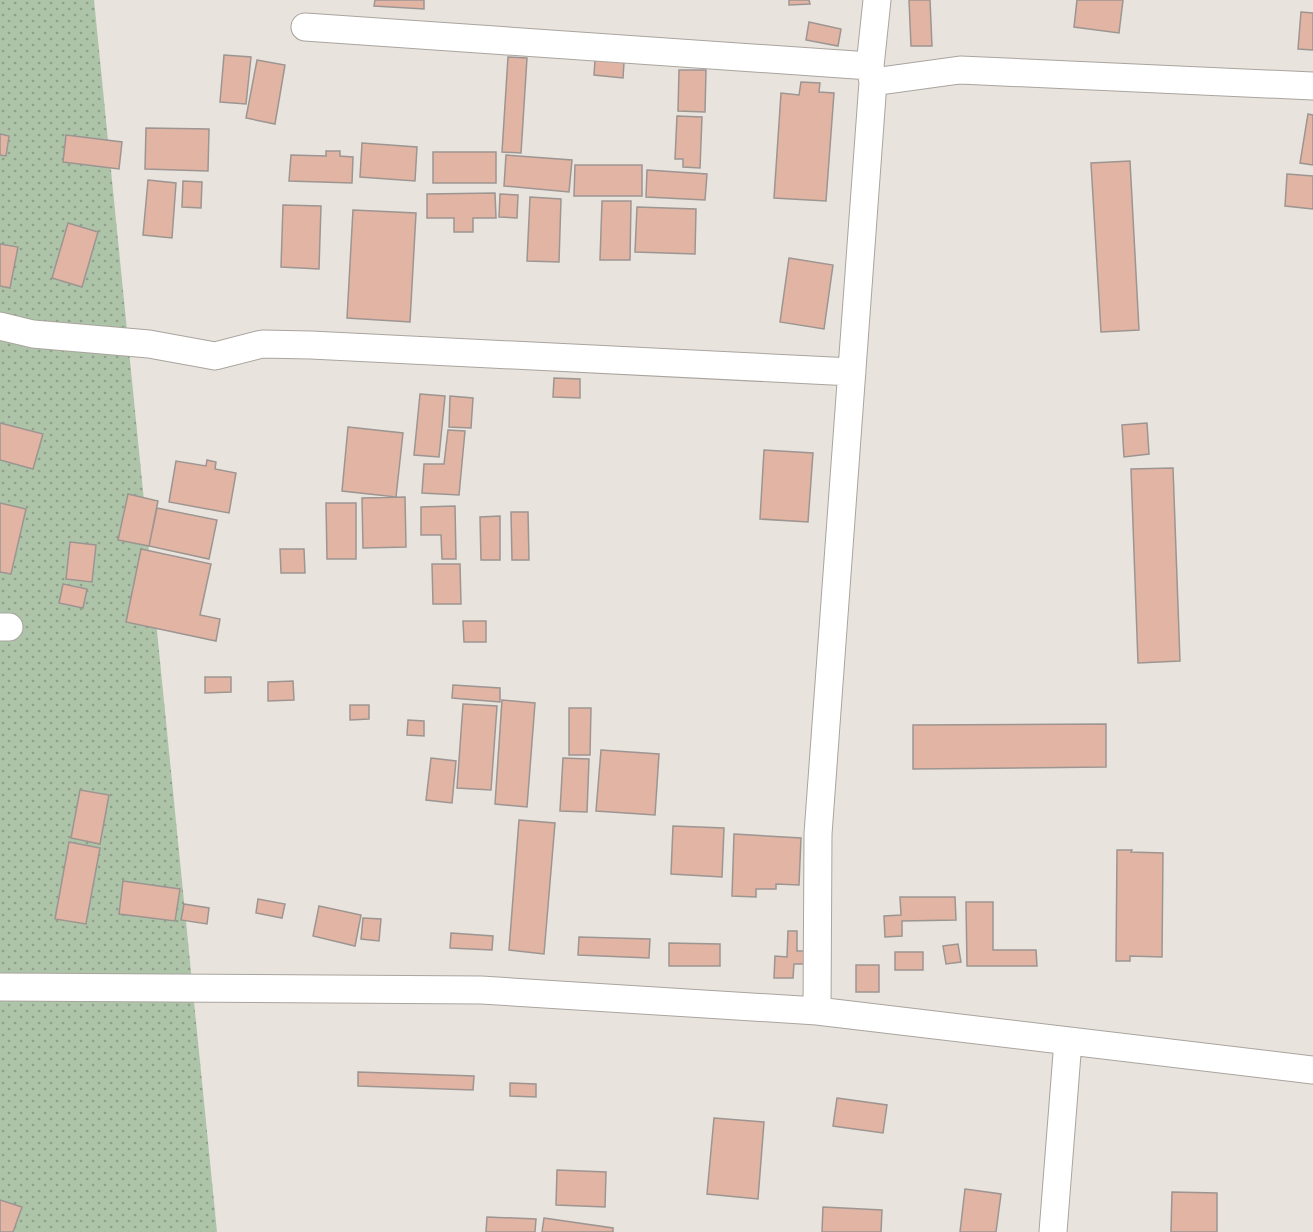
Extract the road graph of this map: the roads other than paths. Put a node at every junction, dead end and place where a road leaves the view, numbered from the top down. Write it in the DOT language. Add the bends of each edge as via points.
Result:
graph roads {
  1 [pos="877,0"];
  2 [pos="305,27"];
  3 [pos="871,74"];
  4 [pos="1313,86"];
  5 [pos="0,326"];
  6 [pos="852,372"];
  7 [pos="0,987"];
  8 [pos="817,1011"];
  9 [pos="1068,1041"];
  10 [pos="1313,1070"];
  11 [pos="1053,1232"];
  1 -- 3 [label="street"];
  2 -- 3 [label="street"];
  3 -- 4 [label="street" via="960,70"];
  3 -- 6 [label="street"];
  5 -- 6 [label="street" via="33,334 149,344 215,356 262,344 311,345"];
  6 -- 8 [label="street" via="818,834"];
  7 -- 8 [label="street" via="481,990"];
  8 -- 9 [label="street"];
  9 -- 10 [label="street"];
  9 -- 11 [label="street"];
}
